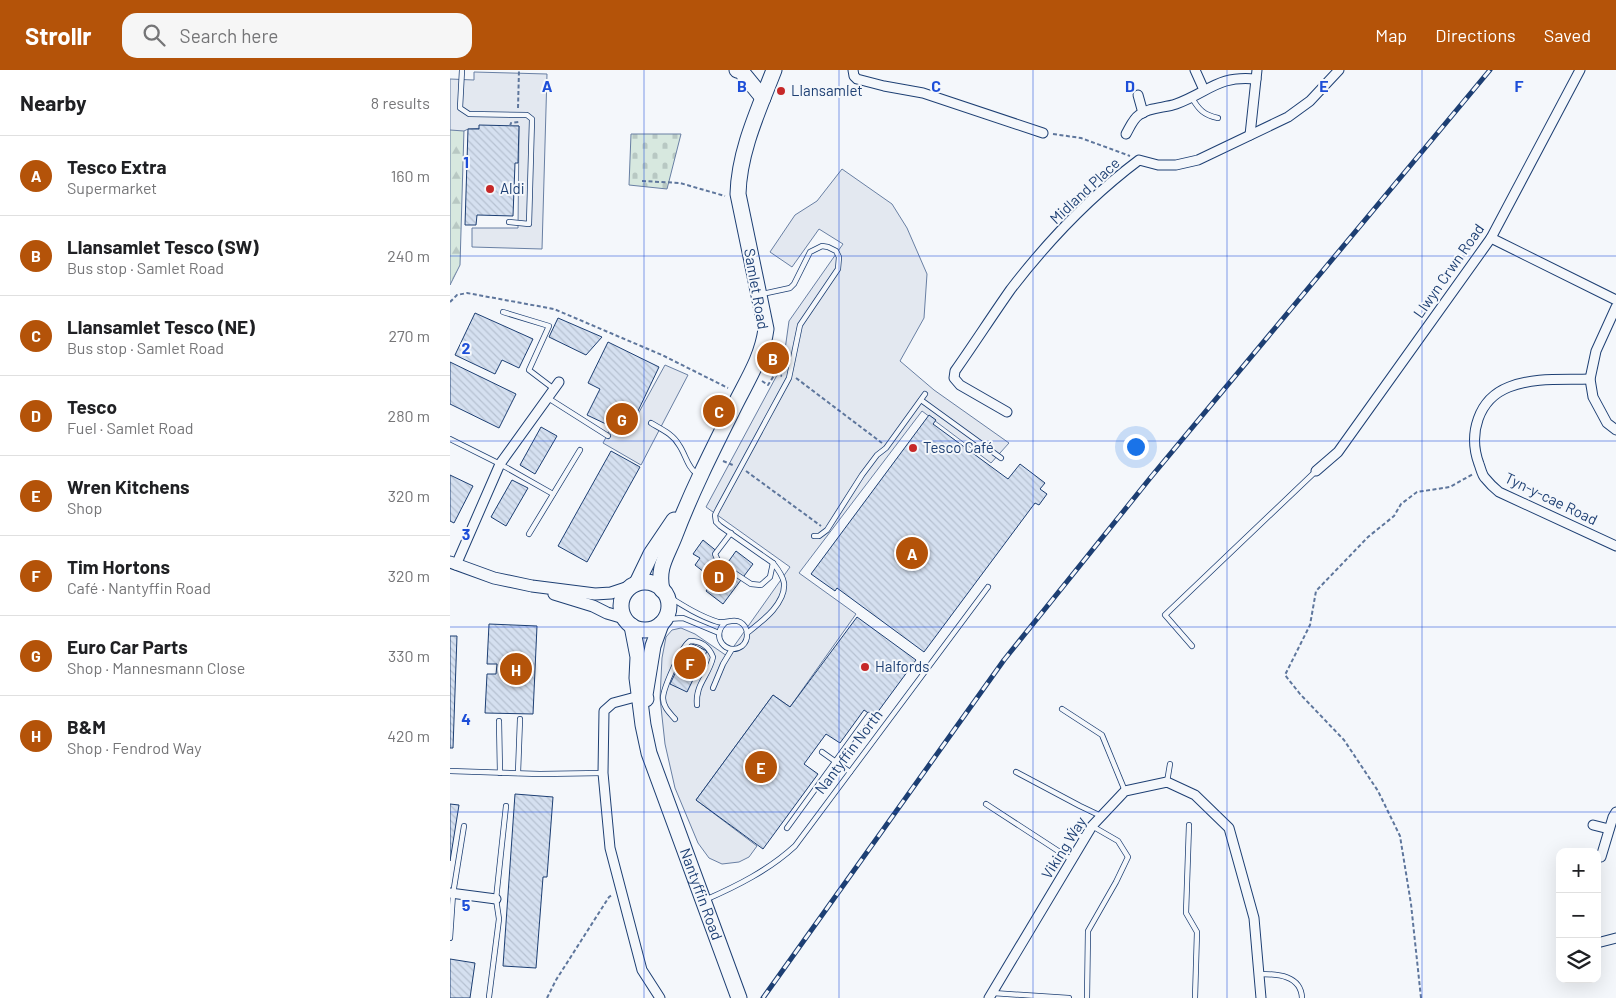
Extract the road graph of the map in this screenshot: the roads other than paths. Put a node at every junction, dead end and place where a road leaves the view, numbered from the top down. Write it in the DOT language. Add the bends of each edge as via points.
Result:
graph roads {
  1 [pos="462,70"];
  2 [pos="736,70"];
  3 [pos="774,70"];
  4 [pos="853,70"];
  5 [pos="1195,70"];
  6 [pos="1339,70"];
  7 [pos="1580,70"];
  8 [pos="1257,74"];
  9 [pos="1204,90"];
  10 [pos="1138,95"];
  11 [pos="1191,97"];
  12 [pos="763,98"];
  13 [pos="1143,113"];
  14 [pos="1218,118"];
  15 [pos="1043,133"];
  16 [pos="1126,134"];
  17 [pos="1250,135"];
  18 [pos="508,222"];
  19 [pos="1491,238"];
  20 [pos="758,295"];
  21 [pos="1616,300"];
  22 [pos="1616,307"];
  23 [pos="503,312"];
  24 [pos="1590,380"];
  25 [pos="557,385"];
  26 [pos="925,394"];
  27 [pos="548,398"];
  28 [pos="921,400"];
  29 [pos="1007,412"];
  30 [pos="651,423"];
  31 [pos="1616,430"];
  32 [pos="608,436"];
  33 [pos="450,439"];
  34 [pos="580,450"];
  35 [pos="1001,458"];
  36 [pos="500,464"];
  37 [pos="1316,471"];
  38 [pos="700,477"];
  39 [pos="553,494"];
  40 [pos="689,498"];
  41 [pos="731,533"];
  42 [pos="529,534"];
  43 [pos="814,536"];
  44 [pos="1616,546"];
  45 [pos="453,563"];
  46 [pos="773,563"];
  47 [pos="634,584"];
  48 [pos="532,586"];
  49 [pos="988,587"];
  50 [pos="664,592"];
  51 [pos="664,621"];
  52 [pos="628,622"];
  53 [pos="726,622"];
  54 [pos="747,632"];
  55 [pos="719,633"];
  56 [pos="1192,646"];
  57 [pos="732,649"];
  58 [pos="713,688"];
  59 [pos="642,695"];
  60 [pos="697,705"];
  61 [pos="1062,709"];
  62 [pos="869,715"];
  63 [pos="520,719"];
  64 [pos="675,719"];
  65 [pos="499,721"];
  66 [pos="822,752"];
  67 [pos="835,762"];
  68 [pos="1170,764"];
  69 [pos="450,771"];
  70 [pos="500,772"];
  71 [pos="850,772"];
  72 [pos="1016,772"];
  73 [pos="518,773"];
  74 [pos="603,773"];
  75 [pos="1167,782"];
  76 [pos="1125,791"];
  77 [pos="986,804"];
  78 [pos="506,806"];
  79 [pos="1616,812"];
  80 [pos="1101,816"];
  81 [pos="1189,825"];
  82 [pos="1593,825"];
  83 [pos="464,826"];
  84 [pos="1092,826"];
  85 [pos="787,828"];
  86 [pos="1609,829"];
  87 [pos="1070,830"];
  88 [pos="1084,838"];
  89 [pos="1601,857"];
  90 [pos="1072,860"];
  91 [pos="450,868"];
  92 [pos="457,870"];
  93 [pos="452,893"];
  94 [pos="496,899"];
  95 [pos="702,901"];
  96 [pos="450,938"];
  97 [pos="1616,938"];
  98 [pos="1601,942"];
  99 [pos="1259,974"];
  100 [pos="990,995"];
  101 [pos="489,997"];
  102 [pos="660,998"];
  103 [pos="739,998"];
  104 [pos="1069,998"];
  105 [pos="1087,998"];
  106 [pos="1194,998"];
  107 [pos="1261,998"];
  108 [pos="1302,998"];
  1 -- 18 [label="lane" via="460,108 470,114 527,115 532,119 529,224"];
  2 -- 12 [label="main road" via="741,71"];
  3 -- 12 [label="main road, Samlet Road"];
  4 -- 15 [label="street" via="857,78 922,93"];
  5 -- 9 [label="street"];
  6 -- 17 [label="street, Midland Place" via="1310,101 1288,117"];
  7 -- 19 [label="street, Llwyn Crwn Road"];
  8 -- 9 [label="street" via="1226,80"];
  8 -- 17 [label="street"];
  9 -- 11 [label="street"];
  10 -- 13 [label="street"];
  11 -- 13 [label="street"];
  11 -- 14 [label="lane" via="1199,110"];
  12 -- 20 [label="main road, Samlet Road" via="738,179"];
  13 -- 16 [label="street" via="1133,121"];
  17 -- 29 [label="street, Midland Place" via="1198,160 1176,165 1139,160 1117,176 1066,225 1012,289 955,371 954,378 960,385"];
  19 -- 21 [label="street"];
  19 -- 37 [label="street, Llwyn Crwn Road" via="1338,452"];
  20 -- 38 [label="main road, Samlet Road" via="766,329 764,342 753,372"];
  20 -- 41 [label="lane" via="790,288 815,248 828,246 836,251 838,268 800,326 789,378 716,515 716,522"];
  22 -- 24 [label="street" via="1596,351"];
  23 -- 25 [label="lane" via="549,326 529,370"];
  24 -- 31 [label="street" via="1593,397 1607,423"];
  24 -- 44 [label="street, Tyn-y-cae Road" via="1529,381 1496,394 1486,403 1478,419 1475,452 1484,477 1499,492"];
  25 -- 27 [label="street"];
  26 -- 28 [label="lane"];
  27 -- 32 [label="lane"];
  27 -- 36 [label="street"];
  28 -- 35 [label="lane"];
  28 -- 43 [label="lane" via="886,448 862,474 827,530"];
  30 -- 38 [label="lane" via="678,442 690,469"];
  33 -- 36 [label="lane"];
  34 -- 39 [label="lane"];
  36 -- 39 [label="lane"];
  36 -- 45 [label="street"];
  37 -- 56 [label="lane" via="1165,615"];
  38 -- 40 [label="main road, Samlet Road"];
  39 -- 42 [label="lane"];
  40 -- 47 [label="main road, Samlet Road"];
  40 -- 50 [label="main road, Samlet Road" via="660,571"];
  41 -- 46 [label="lane"];
  41 -- 46 [label="lane" via="715,554 718,563 751,584 761,585 770,577"];
  45 -- 48 [label="street" via="494,578"];
  46 -- 54 [label="lane" via="784,583 781,596 763,620"];
  47 -- 48 [label="street" via="611,593 595,594"];
  47 -- 50 [label="main road" via="651,583"];
  47 -- 52 [label="main road" via="621,604"];
  48 -- 52 [label="street"];
  49 -- 71 [label="lane, Nantyffin North"];
  50 -- 51 [label="main road" via="669,607"];
  50 -- 53 [label="lane" via="685,608"];
  51 -- 52 [label="main road" via="656,628 644,630"];
  51 -- 55 [label="lane" via="683,618"];
  51 -- 59 [label="main road, Nantyffin Road" via="653,646"];
  52 -- 59 [label="main road, Nantyffin Road" via="638,657 637,678"];
  53 -- 54 [label="lane" via="740,622"];
  53 -- 55 [label="lane"];
  54 -- 57 [label="lane" via="744,644"];
  55 -- 57 [label="lane" via="724,646"];
  57 -- 58 [label="lane"];
  59 -- 74 [label="street" via="613,704 604,711"];
  59 -- 95 [label="main road, Nantyffin Road" via="663,789"];
  60 -- 64 [label="lane" via="696,694 713,658 707,647 693,640 685,644 664,690 664,704"];
  61 -- 76 [label="lane" via="1102,735"];
  62 -- 67 [label="lane"];
  63 -- 73 [label="lane"];
  65 -- 70 [label="lane"];
  66 -- 67 [label="lane"];
  67 -- 71 [label="lane"];
  67 -- 85 [label="lane"];
  68 -- 75 [label="lane"];
  69 -- 70 [label="lane"];
  70 -- 73 [label="lane"];
  71 -- 95 [label="lane, Nantyffin North" via="787,853 756,875"];
  72 -- 80 [label="lane"];
  73 -- 74 [label="lane"];
  74 -- 102 [label="street" via="610,848 642,970"];
  75 -- 76 [label="street"];
  75 -- 99 [label="street" via="1195,795 1229,828 1254,918"];
  76 -- 80 [label="street, Viking Way"];
  77 -- 90 [label="lane"];
  78 -- 94 [label="lane"];
  79 -- 86 [label="street"];
  80 -- 84 [label="street, Viking Way"];
  81 -- 106 [label="lane" via="1186,913 1197,932"];
  82 -- 86 [label="street"];
  83 -- 92 [label="lane"];
  84 -- 88 [label="street, Viking Way"];
  84 -- 105 [label="lane" via="1118,841 1128,857 1088,931"];
  86 -- 89 [label="street"];
  87 -- 88 [label="lane"];
  88 -- 90 [label="street, Viking Way"];
  90 -- 100 [label="street, Viking Way"];
  91 -- 92 [label="lane"];
  92 -- 93 [label="lane"];
  93 -- 94 [label="street"];
  93 -- 96 [label="lane"];
  94 -- 101 [label="lane" via="500,919"];
  95 -- 103 [label="main road, Nantyffin Road"];
  97 -- 98 [label="street"];
  99 -- 107 [label="street"];
  99 -- 108 [label="lane" via="1278,974 1289,978 1298,984"];
  100 -- 104 [label="lane"];
}
